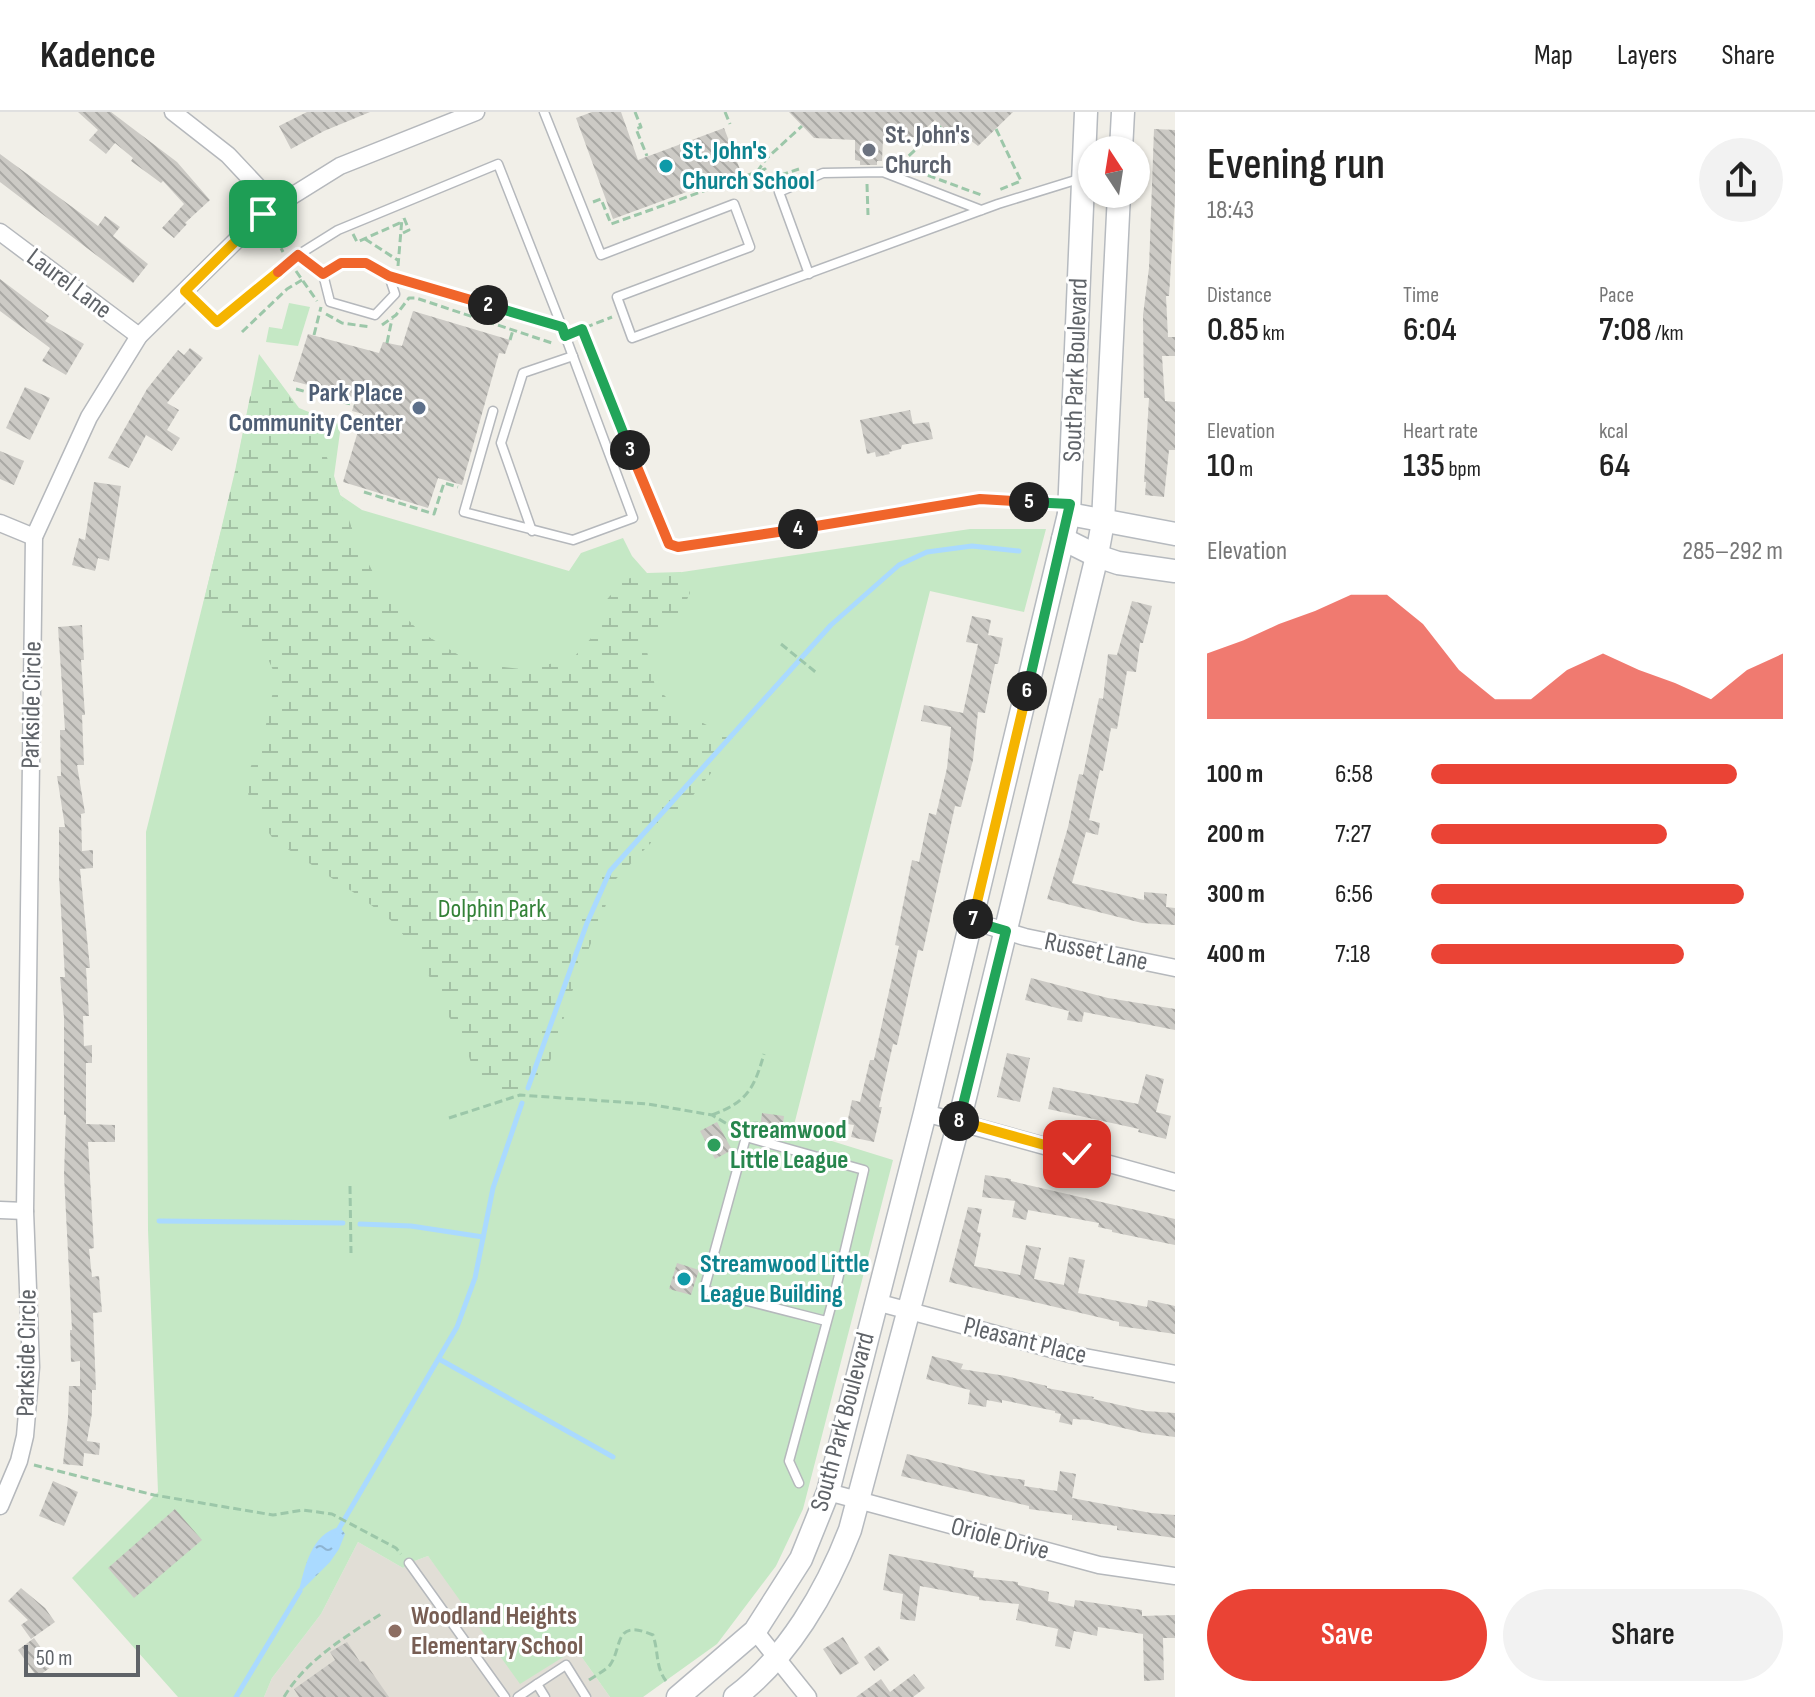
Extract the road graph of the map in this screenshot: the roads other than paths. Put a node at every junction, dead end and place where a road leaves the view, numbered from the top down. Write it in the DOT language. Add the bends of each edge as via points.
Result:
graph roads {
  1 [pos="173,112"];
  2 [pos="476,112"];
  3 [pos="544,112"];
  4 [pos="1086,112"];
  5 [pos="1123,112"];
  6 [pos="1085,136"];
  7 [pos="1122,136"];
  8 [pos="1078,180"];
  9 [pos="275,205"];
  10 [pos="1082,208"];
  11 [pos="1118,208"];
  12 [pos="982,210"];
  13 [pos="0,232"];
  14 [pos="298,255"];
  15 [pos="323,274"];
  16 [pos="809,274"];
  17 [pos="393,277"];
  18 [pos="185,291"];
  19 [pos="564,332"];
  20 [pos="139,336"];
  21 [pos="573,356"];
  22 [pos="493,411"];
  23 [pos="1070,509"];
  24 [pos="1103,522"];
  25 [pos="0,523"];
  26 [pos="532,531"];
  27 [pos="1175,534"];
  28 [pos="34,537"];
  29 [pos="1063,539"];
  30 [pos="1097,556"];
  31 [pos="1175,571"];
  32 [pos="972,921"];
  33 [pos="1006,931"];
  34 [pos="1175,968"];
  35 [pos="925,1113"];
  36 [pos="959,1122"];
  37 [pos="1175,1182"];
  38 [pos="0,1210"];
  39 [pos="25,1211"];
  40 [pos="876,1302"];
  41 [pos="909,1311"];
  42 [pos="826,1321"];
  43 [pos="1175,1374"];
  44 [pos="799,1483"];
  45 [pos="828,1492"];
  46 [pos="860,1501"];
  47 [pos="0,1506"];
  48 [pos="409,1563"];
  49 [pos="1175,1576"];
  50 [pos="755,1631"];
  51 [pos="776,1658"];
  52 [pos="537,1684"];
  53 [pos="679,1696"];
  54 [pos="505,1697"];
  55 [pos="518,1697"];
  56 [pos="545,1697"];
  57 [pos="586,1697"];
  58 [pos="735,1697"];
  59 [pos="808,1697"];
  1 -- 9 [label="street" via="228,155"];
  2 -- 9 [label="street, Parkside Circle" via="340,166"];
  3 -- 16 [label="lane" via="601,255 734,204 750,247 617,297 632,338"];
  4 -- 6 [label="street, South Park Boulevard"];
  5 -- 7 [label="street"];
  8 -- 12 [label="lane"];
  9 -- 18 [label="street, Parkside Circle"];
  10 -- 23 [label="street, South Park Boulevard"];
  11 -- 24 [label="street, South Park Boulevard"];
  12 -- 16 [label="lane"];
  12 -- 16 [label="lane" via="883,172 823,173 779,192"];
  13 -- 20 [label="street, Laurel Lane"];
  14 -- 15 [label="lane"];
  14 -- 18 [label="lane" via="217,322"];
  14 -- 19 [label="lane" via="338,230 498,164"];
  15 -- 17 [label="lane" via="341,263 366,263"];
  15 -- 17 [label="lane" via="330,302 375,315 395,294"];
  17 -- 19 [label="lane"];
  18 -- 20 [label="street, Parkside Circle"];
  19 -- 21 [label="lane"];
  20 -- 28 [label="street, Parkside Circle" via="89,417"];
  21 -- 26 [label="lane" via="523,373 501,443"];
  21 -- 26 [label="lane" via="633,518 573,540"];
  22 -- 26 [label="lane" via="464,512"];
  23 -- 24 [label="street"];
  23 -- 29 [label="street, South Park Boulevard"];
  24 -- 27 [label="street"];
  24 -- 30 [label="street, South Park Boulevard"];
  25 -- 28 [label="street"];
  28 -- 39 [label="street, Parkside Circle"];
  29 -- 30 [label="street"];
  29 -- 32 [label="street, South Park Boulevard"];
  30 -- 31 [label="street"];
  30 -- 33 [label="street, South Park Boulevard"];
  32 -- 33 [label="street, Russet Lane"];
  32 -- 35 [label="street, South Park Boulevard"];
  33 -- 34 [label="street, Russet Lane"];
  33 -- 36 [label="street, South Park Boulevard"];
  35 -- 36 [label="street"];
  35 -- 40 [label="street, South Park Boulevard"];
  36 -- 37 [label="street"];
  36 -- 41 [label="street, South Park Boulevard"];
  38 -- 39 [label="street"];
  39 -- 47 [label="street, Parkside Circle" via="29,1402 19,1461"];
  40 -- 41 [label="street, Pleasant Place"];
  40 -- 45 [label="street, South Park Boulevard"];
  41 -- 43 [label="street, Pleasant Place" via="1074,1355"];
  41 -- 46 [label="street, South Park Boulevard"];
  42 -- 42 [label="lane" via="704,1290 746,1137 864,1170"];
  42 -- 44 [label="lane" via="789,1461"];
  45 -- 46 [label="street, Oriole Drive"];
  45 -- 50 [label="street, South Park Boulevard" via="801,1559"];
  46 -- 49 [label="street, Oriole Drive" via="1099,1565"];
  46 -- 51 [label="street, South Park Boulevard" via="836,1563"];
  48 -- 54 [label="lane"];
  50 -- 51 [label="street"];
  50 -- 53 [label="street, South Park Boulevard"];
  51 -- 58 [label="street, South Park Boulevard"];
  51 -- 59 [label="street"];
  52 -- 55 [label="lane"];
  52 -- 56 [label="lane"];
  52 -- 57 [label="lane" via="566,1665"];
}
